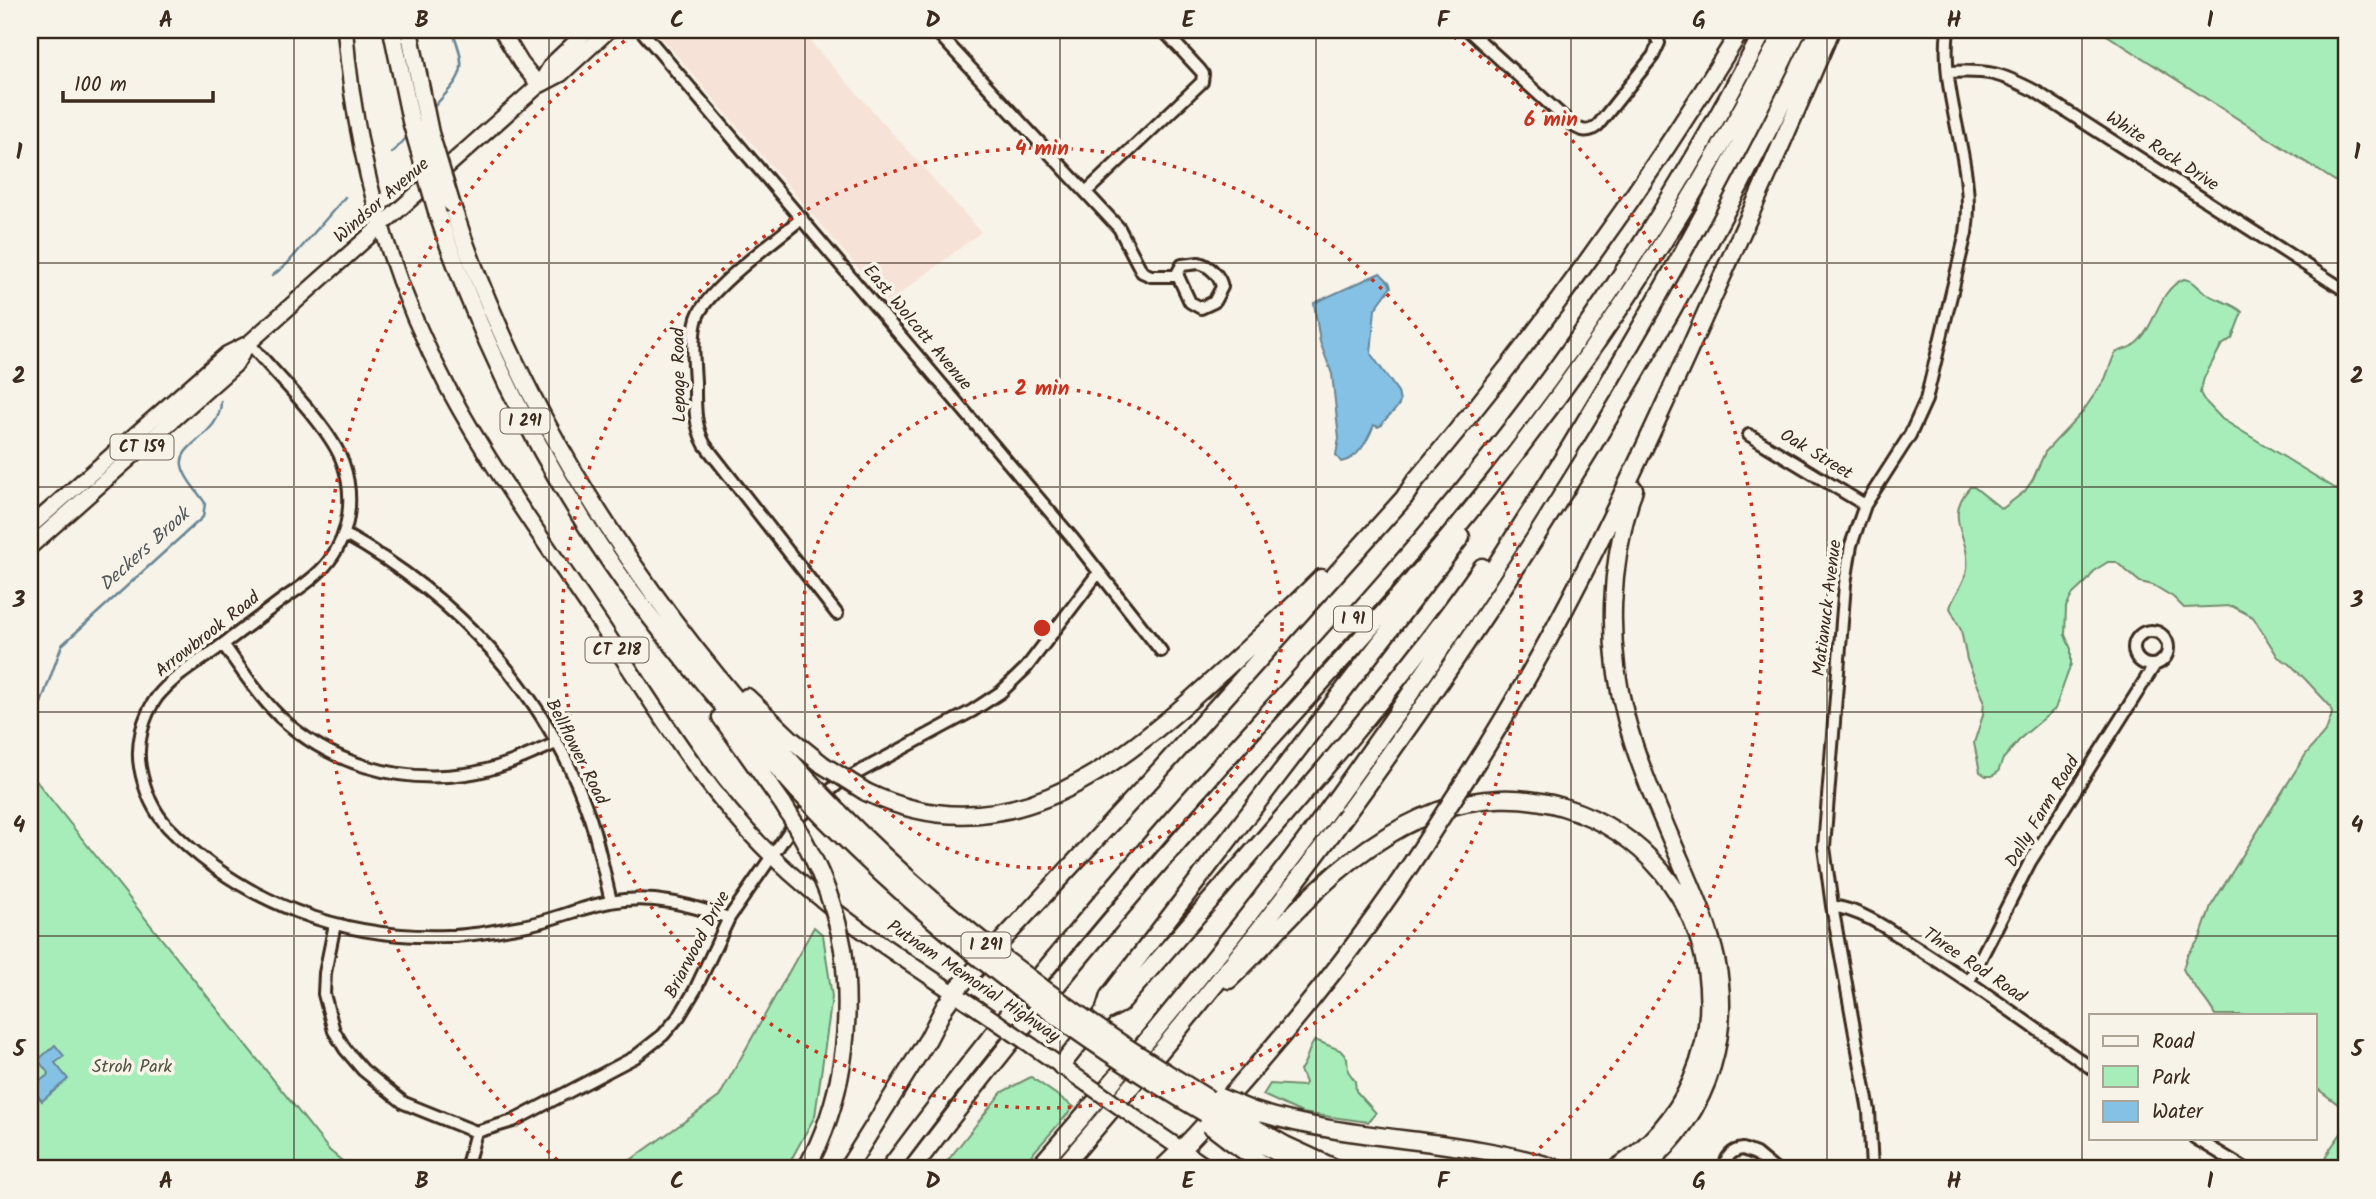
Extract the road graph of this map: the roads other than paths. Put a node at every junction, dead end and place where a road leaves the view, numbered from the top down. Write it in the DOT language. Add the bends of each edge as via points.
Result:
graph roads {
  1 [pos="345,30"];
  2 [pos="392,30"];
  3 [pos="409,30"];
  4 [pos="501,30"];
  5 [pos="588,30"];
  6 [pos="609,30"];
  7 [pos="641,30"];
  8 [pos="935,30"];
  9 [pos="1163,30"];
  10 [pos="1468,30"];
  11 [pos="1653,30"];
  12 [pos="1741,30"];
  13 [pos="1764,30"];
  14 [pos="1784,30"];
  15 [pos="1798,30"];
  16 [pos="1818,30"];
  17 [pos="1831,30"];
  18 [pos="1948,30"];
  19 [pos="1948,72"];
  20 [pos="539,85"];
  21 [pos="1086,192"];
  22 [pos="802,218"];
  23 [pos="381,227"];
  24 [pos="1178,276"];
  25 [pos="2346,291"];
  26 [pos="249,343"];
  27 [pos="1619,365"];
  28 [pos="185,400"];
  29 [pos="1657,421"];
  30 [pos="1539,422"];
  31 [pos="1749,435"];
  32 [pos="1415,481"];
  33 [pos="1865,505"];
  34 [pos="30,527"];
  35 [pos="344,534"];
  36 [pos="30,547"];
  37 [pos="1099,572"];
  38 [pos="652,605"];
  39 [pos="837,614"];
  40 [pos="223,644"];
  41 [pos="1161,651"];
  42 [pos="2154,666"];
  43 [pos="556,743"];
  44 [pos="804,786"];
  45 [pos="771,855"];
  46 [pos="611,901"];
  47 [pos="1832,906"];
  48 [pos="729,918"];
  49 [pos="335,924"];
  50 [pos="1969,981"];
  51 [pos="954,993"];
  52 [pos="1200,1003"];
  53 [pos="1104,1012"];
  54 [pos="1061,1066"];
  55 [pos="2089,1067"];
  56 [pos="1240,1126"];
  57 [pos="476,1132"];
  58 [pos="2198,1140"];
  59 [pos="1182,1150"];
  60 [pos="466,1169"];
  61 [pos="806,1169"];
  62 [pos="848,1169"];
  63 [pos="888,1169"];
  64 [pos="912,1169"];
  65 [pos="1037,1169"];
  66 [pos="1061,1169"];
  67 [pos="1161,1169"];
  68 [pos="1210,1169"];
  69 [pos="1269,1169"];
  70 [pos="1308,1169"];
  71 [pos="1337,1169"];
  72 [pos="1558,1169"];
  73 [pos="1615,1169"];
  74 [pos="1642,1169"];
  75 [pos="1725,1169"];
  76 [pos="1774,1169"];
  77 [pos="1872,1169"];
  78 [pos="2246,1169"];
  1 -- 23 [label="main road, Putnam Memorial Highway" via="358,128"];
  2 -- 38 [label="highway, I 291, bridge" via="411,121 470,303 519,410 575,507"];
  3 -- 38 [label="highway, I 291, bridge" via="430,133 488,306 542,418"];
  4 -- 20 [label="main road"];
  5 -- 20 [label="main road, Windsor Avenue / CT 159" via="552,64"];
  6 -- 20 [label="main road, Windsor Avenue / CT 159" via="561,74"];
  7 -- 22 [label="street, East Wolcott Avenue"];
  8 -- 21 [label="street"];
  9 -- 21 [label="street" via="1200,69 1203,79"];
  10 -- 11 [label="street" via="1570,123 1592,131 1654,56 1660,43"];
  12 -- 32 [label="highway" via="1586,266"];
  13 -- 63 [label="highway, I 91" via="1642,242 1520,419 1399,568 1081,925"];
  14 -- 30 [label="highway" via="1657,251"];
  15 -- 27 [label="highway"];
  16 -- 52 [label="highway" via="1671,310 1530,545 1360,796"];
  17 -- 29 [label="highway"];
  18 -- 19 [label="street, Matianuck Avenue"];
  19 -- 25 [label="street, White Rock Drive" via="2003,74 2035,91"];
  19 -- 33 [label="street, Matianuck Avenue" via="1968,181 1966,233 1926,400 1910,435"];
  20 -- 23 [label="main road, Windsor Avenue / CT 159"];
  21 -- 24 [label="street" via="1124,234 1142,272"];
  22 -- 37 [label="street, East Wolcott Avenue"];
  22 -- 39 [label="street, Lepage Road" via="703,304 694,338 696,416 705,445"];
  23 -- 26 [label="main road, Windsor Avenue / CT 159"];
  23 -- 45 [label="main road, Putnam Memorial Highway / CT 218" via="423,336 476,436 701,773"];
  24 -- 24 [label="street" via="1190,302 1198,308 1210,305 1222,290 1217,276 1202,264 1182,265"];
  26 -- 28 [label="main road, Windsor Avenue / CT 159" via="227,354"];
  26 -- 35 [label="street, Arrowbrook Road" via="331,439 342,461 349,486"];
  27 -- 53 [label="highway" via="1479,571 1399,678 1120,1004"];
  27 -- 65 [label="highway" via="1479,591 1341,792 1200,974"];
  28 -- 34 [label="main road, Windsor Avenue / CT 159"];
  28 -- 36 [label="main road, Windsor Avenue / CT 159"];
  29 -- 59 [label="highway, bridge" via="1559,620 1423,846 1318,993"];
  29 -- 74 [label="highway" via="1618,556 1613,607 1615,659 1636,753 1712,939 1722,1002 1717,1046 1702,1093 1676,1136"];
  30 -- 53 [label="highway" via="1452,550 1109,996"];
  30 -- 64 [label="highway" via="1425,565 1068,970"];
  31 -- 33 [label="street, Oak Street"];
  32 -- 38 [label="highway, bridge" via="1288,611 1138,746 1091,777 1037,802 997,813 925,812 866,792 823,765 757,708"];
  32 -- 51 [label="highway" via="1323,590"];
  33 -- 47 [label="street, Matianuck Avenue" via="1847,563 1836,680 1824,833"];
  35 -- 40 [label="street, Arrowbrook Road" via="329,561 307,583"];
  35 -- 43 [label="street, Bellflower Road" via="426,587 469,625 508,669"];
  37 -- 41 [label="street, East Wolcott Avenue"];
  37 -- 45 [label="street, Briarwood Drive" via="1007,687 824,793"];
  38 -- 44 [label="highway, I 291" via="733,696"];
  38 -- 61 [label="highway, bridge" via="669,646 806,843 837,921 847,1010 841,1070 826,1124"];
  40 -- 43 [label="street" via="278,715 318,747 353,763 430,778 506,764"];
  40 -- 49 [label="street, Arrowbrook Road" via="177,678 148,714 139,761 150,801 187,846 226,877 288,908"];
  42 -- 50 [label="street, Dally Farm Road" via="2030,862"];
  43 -- 46 [label="street, Bellflower Road" via="591,819"];
  44 -- 56 [label="highway, I 291, bridge" via="986,945"];
  44 -- 56 [label="highway, I 291, bridge" via="860,854 971,951 1076,1031 1162,1088"];
  45 -- 48 [label="street, Briarwood Drive"];
  45 -- 51 [label="main road, Putnam Memorial Highway / CT 218" via="838,912"];
  46 -- 48 [label="street, Arrowbrook Road" via="672,901"];
  46 -- 49 [label="street, Arrowbrook Road" via="542,922 453,936 391,934"];
  47 -- 50 [label="street, Three Rod Road" via="1851,908 1873,920"];
  47 -- 77 [label="street, Matianuck Avenue" via="1866,1088"];
  48 -- 57 [label="street, Briarwood Drive" via="680,1015 648,1049 513,1121"];
  49 -- 57 [label="street" via="324,994 334,1031 345,1049 404,1103"];
  50 -- 55 [label="street, Three Rod Road"];
  51 -- 54 [label="main road, Putnam Memorial Highway / CT 218, bridge"];
  51 -- 62 [label="highway"];
  52 -- 66 [label="highway"];
  52 -- 73 [label="highway" via="1331,878 1415,821 1448,807 1489,799 1535,801 1580,813 1621,834 1668,879 1697,931 1709,983 1705,1044 1688,1090 1658,1133"];
  53 -- 54 [label="highway"];
  54 -- 59 [label="main road, Putnam Memorial Highway / CT 218, bridge"];
  56 -- 69 [label="highway"];
  56 -- 70 [label="highway"];
  56 -- 71 [label="highway"];
  56 -- 72 [label="highway" via="1307,1125 1507,1156"];
  57 -- 60 [label="street"];
  58 -- 78 [label="street"];
  59 -- 67 [label="highway"];
  59 -- 68 [label="main road, Putnam Memorial Highway / CT 218"];
  75 -- 76 [label="street" via="1727,1158 1740,1149 1756,1154"];
}
